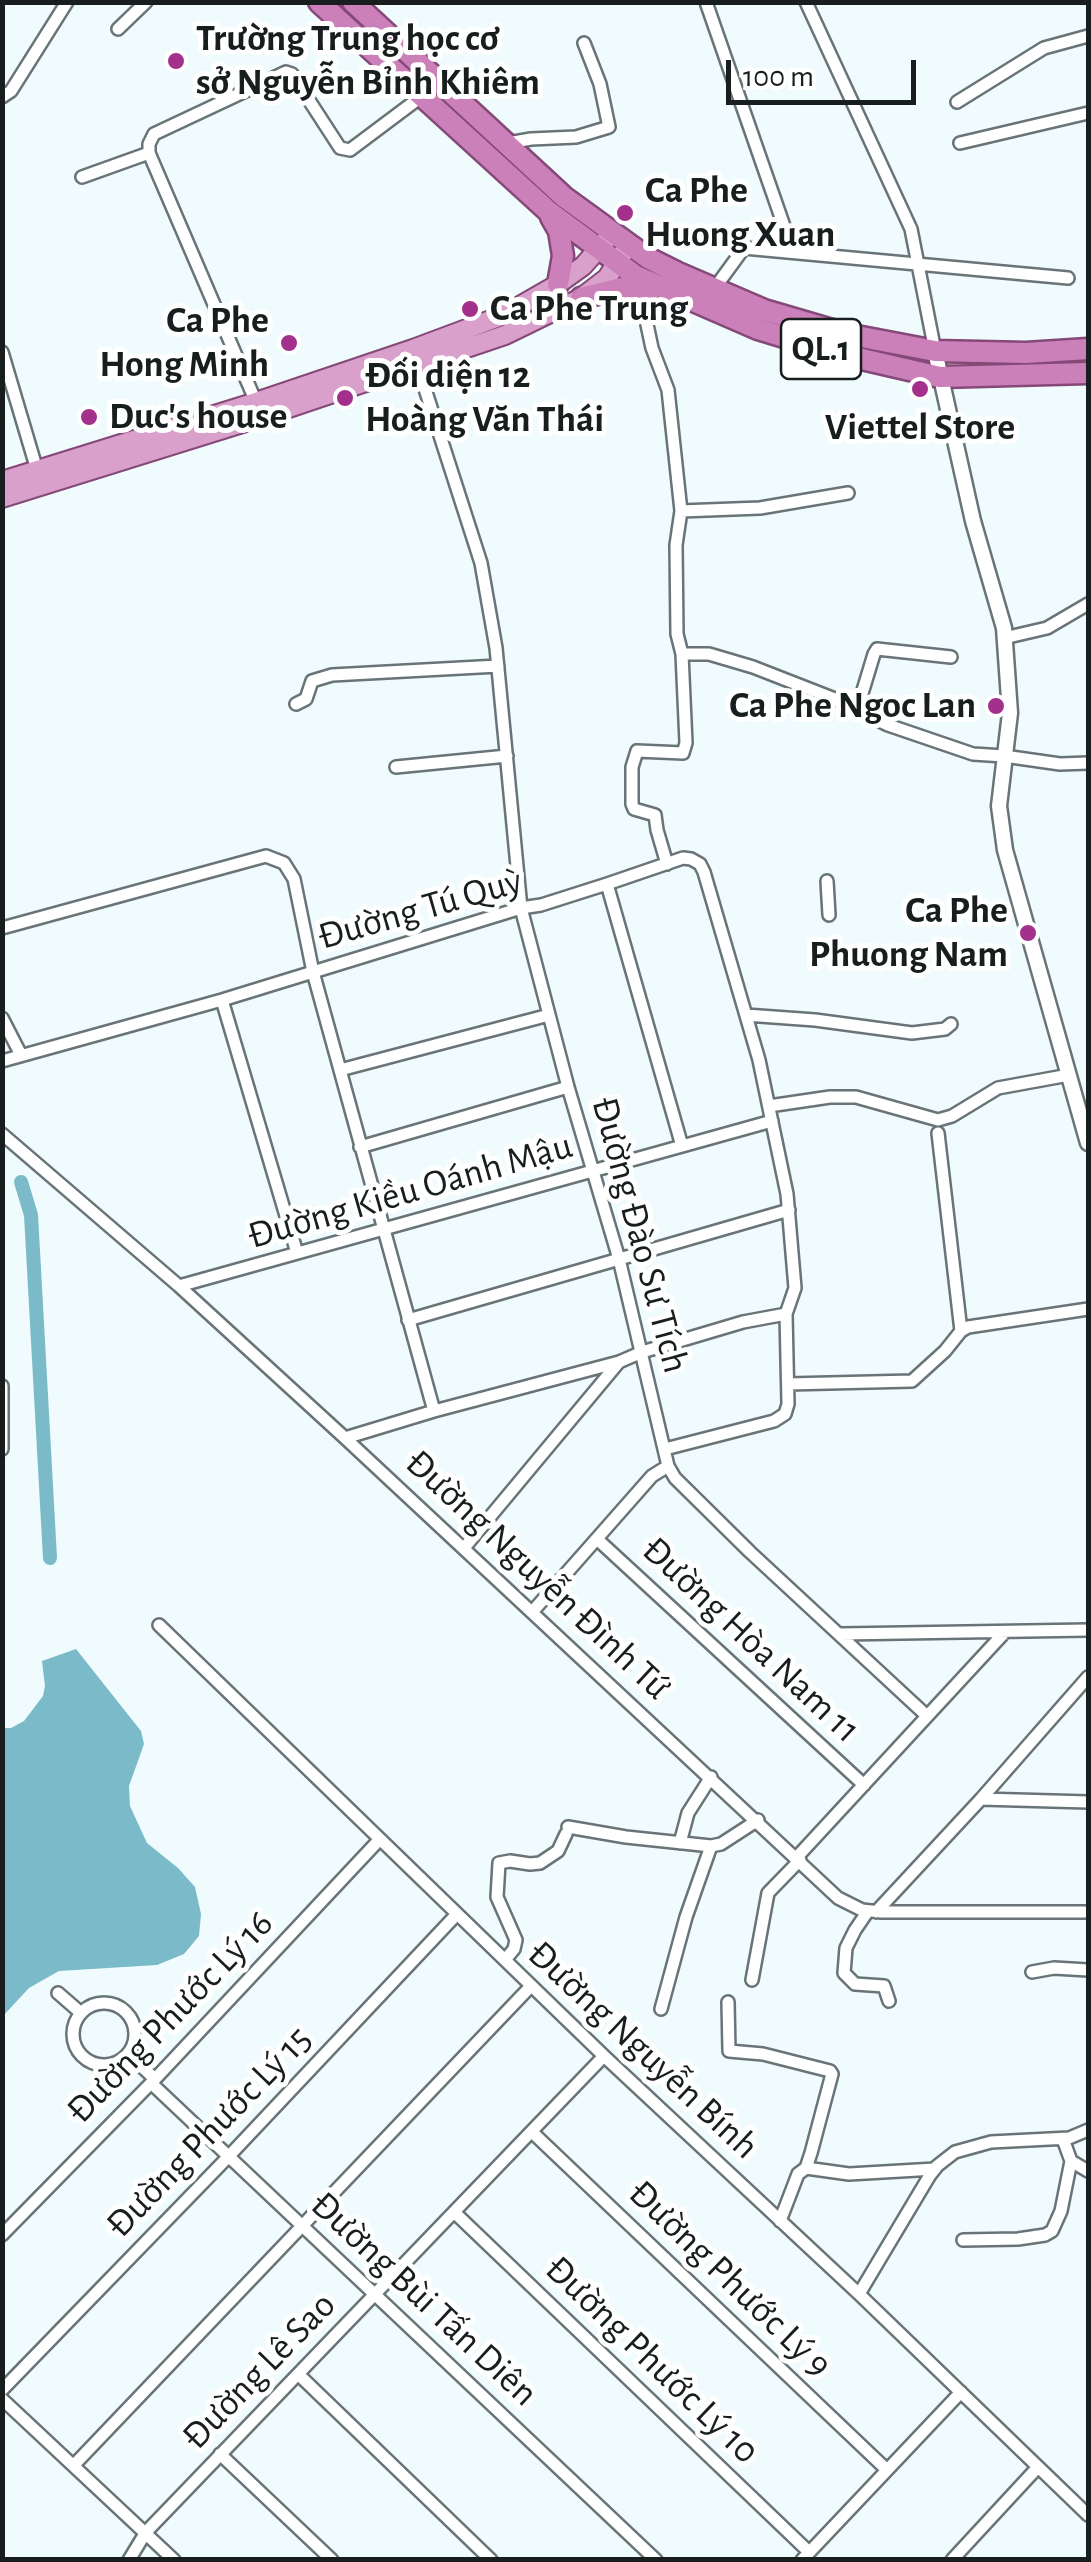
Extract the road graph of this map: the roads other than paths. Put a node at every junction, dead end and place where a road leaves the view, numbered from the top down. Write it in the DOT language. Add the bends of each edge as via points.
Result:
graph roads {
  1 [pos="67,2"];
  2 [pos="146,2"];
  3 [pos="319,2"];
  4 [pos="353,2"];
  5 [pos="706,2"];
  6 [pos="806,2"];
  7 [pos="118,29"];
  8 [pos="1088,36"];
  9 [pos="584,43"];
  10 [pos="422,96"];
  11 [pos="2,97"];
  12 [pos="957,102"];
  13 [pos="1088,113"];
  14 [pos="960,142"];
  15 [pos="506,144"];
  16 [pos="149,153"];
  17 [pos="82,176"];
  18 [pos="548,211"];
  19 [pos="613,242"];
  20 [pos="793,252"];
  21 [pos="617,264"];
  22 [pos="918,264"];
  23 [pos="1068,278"];
  24 [pos="558,284"];
  25 [pos="639,287"];
  26 [pos="714,289"];
  27 [pos="670,292"];
  28 [pos="580,298"];
  29 [pos="1088,350"];
  30 [pos="934,351"];
  31 [pos="2,352"];
  32 [pos="417,364"];
  33 [pos="1088,372"];
  34 [pos="940,377"];
  35 [pos="256,402"];
  36 [pos="20,409"];
  37 [pos="2,414"];
  38 [pos="38,470"];
  39 [pos="2,481"];
  40 [pos="848,493"];
  41 [pos="2,498"];
  42 [pos="681,512"];
  43 [pos="1087,609"];
  44 [pos="1004,638"];
  45 [pos="682,654"];
  46 [pos="952,657"];
  47 [pos="498,666"];
  48 [pos="296,704"];
  49 [pos="857,710"];
  50 [pos="507,756"];
  51 [pos="1004,756"];
  52 [pos="1088,763"];
  53 [pos="396,767"];
  54 [pos="667,864"];
  55 [pos="827,881"];
  56 [pos="607,884"];
  57 [pos="522,908"];
  58 [pos="829,915"];
  59 [pos="2,928"];
  60 [pos="313,972"];
  61 [pos="222,1000"];
  62 [pos="549,1015"];
  63 [pos="746,1016"];
  64 [pos="2,1018"];
  65 [pos="952,1024"];
  66 [pos="21,1055"];
  67 [pos="2,1061"];
  68 [pos="340,1070"];
  69 [pos="1069,1075"];
  70 [pos="568,1087"];
  71 [pos="769,1106"];
  72 [pos="772,1121"];
  73 [pos="938,1133"];
  74 [pos="2,1134"];
  75 [pos="1088,1143"];
  76 [pos="682,1146"];
  77 [pos="360,1147"];
  78 [pos="592,1171"];
  79 [pos="789,1210"];
  80 [pos="383,1230"];
  81 [pos="297,1253"];
  82 [pos="619,1260"];
  83 [pos="178,1286"];
  84 [pos="1088,1309"];
  85 [pos="786,1314"];
  86 [pos="408,1320"];
  87 [pos="961,1331"];
  88 [pos="642,1352"];
  89 [pos="619,1362"];
  90 [pos="788,1384"];
  91 [pos="2,1386"];
  92 [pos="434,1411"];
  93 [pos="345,1438"];
  94 [pos="2,1449"];
  95 [pos="665,1449"];
  96 [pos="668,1466"];
  97 [pos="598,1538"];
  98 [pos="464,1548"];
  99 [pos="533,1611"];
  100 [pos="159,1625"];
  101 [pos="1088,1630"];
  102 [pos="1005,1632"];
  103 [pos="840,1634"];
  104 [pos="1088,1677"];
  105 [pos="927,1716"];
  106 [pos="711,1777"];
  107 [pos="864,1785"];
  108 [pos="981,1799"];
  109 [pos="1088,1802"];
  110 [pos="758,1820"];
  111 [pos="380,1839"];
  112 [pos="680,1843"];
  113 [pos="711,1846"];
  114 [pos="799,1858"];
  115 [pos="872,1912"];
  116 [pos="1088,1912"];
  117 [pos="457,1914"];
  118 [pos="505,1960"];
  119 [pos="1088,1970"];
  120 [pos="1032,1972"];
  121 [pos="752,1980"];
  122 [pos="531,1986"];
  123 [pos="58,1994"];
  124 [pos="889,2001"];
  125 [pos="728,2002"];
  126 [pos="661,2009"];
  127 [pos="81,2014"];
  128 [pos="128,2054"];
  129 [pos="604,2056"];
  130 [pos="153,2081"];
  131 [pos="1088,2130"];
  132 [pos="532,2132"];
  133 [pos="1062,2139"];
  134 [pos="228,2156"];
  135 [pos="1070,2161"];
  136 [pos="806,2168"];
  137 [pos="935,2168"];
  138 [pos="1088,2171"];
  139 [pos="454,2212"];
  140 [pos="780,2221"];
  141 [pos="304,2227"];
  142 [pos="2,2235"];
  143 [pos="963,2240"];
  144 [pos="375,2294"];
  145 [pos="859,2294"];
  146 [pos="298,2374"];
  147 [pos="2,2390"];
  148 [pos="961,2392"];
  149 [pos="2,2398"];
  150 [pos="220,2454"];
  151 [pos="74,2465"];
  152 [pos="1038,2467"];
  153 [pos="888,2470"];
  154 [pos="1088,2515"];
  155 [pos="146,2532"];
  156 [pos="805,2556"];
  157 [pos="129,2560"];
  158 [pos="174,2560"];
  159 [pos="332,2560"];
  160 [pos="491,2560"];
  161 [pos="656,2560"];
  162 [pos="952,2560"];
  1 -- 11 [label="street"];
  2 -- 7 [label="street"];
  3 -- 10 [label="highway, QL.1"];
  4 -- 15 [label="highway, QL.1"];
  5 -- 20 [label="street"];
  6 -- 22 [label="street" via="910,229"];
  8 -- 12 [label="street" via="1044,48"];
  9 -- 15 [label="street" via="609,127"];
  10 -- 16 [label="street" via="350,150 340,148 286,72 154,134"];
  10 -- 18 [label="highway, QL.1"];
  13 -- 14 [label="street"];
  15 -- 19 [label="highway, QL.1"];
  16 -- 17 [label="street"];
  16 -- 35 [label="street"];
  18 -- 19 [label="highway, QL.1"];
  18 -- 24 [label="highway" via="559,231"];
  19 -- 21 [label="highway, QL.1"];
  19 -- 24 [label="main road"];
  19 -- 26 [label="highway, QL.1"];
  20 -- 22 [label="street"];
  20 -- 26 [label="street" via="744,248"];
  21 -- 27 [label="highway, QL.1"];
  21 -- 28 [label="main road"];
  22 -- 23 [label="street"];
  22 -- 30 [label="street"];
  24 -- 35 [label="main road" via="504,315"];
  25 -- 27 [label="highway"];
  25 -- 28 [label="highway"];
  25 -- 42 [label="street" via="668,390"];
  26 -- 30 [label="highway, QL.1" via="846,334"];
  27 -- 34 [label="highway, QL.1" via="758,329"];
  28 -- 32 [label="main road" via="505,335"];
  29 -- 30 [label="highway, QL.1"];
  30 -- 34 [label="street"];
  31 -- 36 [label="street"];
  32 -- 41 [label="main road"];
  32 -- 47 [label="street, Đường Đào Sư Tích" via="481,563"];
  33 -- 34 [label="highway, QL.1"];
  34 -- 44 [label="street"];
  35 -- 38 [label="main road"];
  36 -- 37 [label="street"];
  36 -- 38 [label="street"];
  38 -- 39 [label="main road"];
  40 -- 42 [label="street"];
  42 -- 45 [label="street" via="676,545"];
  43 -- 44 [label="street"];
  44 -- 51 [label="street" via="1010,714"];
  45 -- 49 [label="street" via="753,667"];
  45 -- 54 [label="street" via="683,753 637,751 632,766 633,807 655,814"];
  46 -- 49 [label="street" via="877,649"];
  47 -- 48 [label="street" via="316,678"];
  47 -- 50 [label="street, Đường Đào Sư Tích"];
  49 -- 51 [label="street" via="973,754"];
  50 -- 53 [label="street"];
  50 -- 57 [label="street, Đường Đào Sư Tích"];
  51 -- 52 [label="street"];
  51 -- 69 [label="street" via="1005,850"];
  54 -- 56 [label="street, Đường Tú Quỳ"];
  54 -- 63 [label="street" via="682,858 700,864"];
  55 -- 58 [label="street"];
  56 -- 57 [label="street, Đường Tú Quỳ"];
  56 -- 76 [label="street"];
  57 -- 60 [label="street, Đường Tú Quỳ"];
  57 -- 62 [label="street, Đường Đào Sư Tích"];
  59 -- 60 [label="street" via="266,856 284,862 294,879"];
  60 -- 61 [label="street, Đường Tú Quỳ"];
  60 -- 68 [label="street"];
  61 -- 66 [label="street, Đường Tú Quỳ"];
  61 -- 81 [label="street"];
  62 -- 68 [label="street"];
  62 -- 70 [label="street, Đường Đào Sư Tích"];
  63 -- 65 [label="street" via="912,1033"];
  63 -- 71 [label="street"];
  64 -- 66 [label="street"];
  66 -- 67 [label="street, Đường Tú Quỳ"];
  68 -- 77 [label="street"];
  69 -- 71 [label="street" via="998,1088 938,1120 856,1097"];
  69 -- 75 [label="street"];
  70 -- 77 [label="street"];
  70 -- 78 [label="street, Đường Đào Sư Tích"];
  71 -- 72 [label="street"];
  72 -- 76 [label="street, Đường Kiều Oánh Mậu"];
  72 -- 79 [label="street"];
  73 -- 87 [label="street"];
  74 -- 83 [label="street, Đường Nguyễn Đình Tứ"];
  76 -- 78 [label="street, Đường Kiều Oánh Mậu"];
  77 -- 80 [label="street"];
  78 -- 80 [label="street, Đường Kiều Oánh Mậu"];
  78 -- 82 [label="street, Đường Đào Sư Tích"];
  79 -- 82 [label="street"];
  79 -- 85 [label="street" via="795,1288"];
  80 -- 81 [label="street, Đường Kiều Oánh Mậu"];
  80 -- 86 [label="street"];
  81 -- 83 [label="street, Đường Kiều Oánh Mậu"];
  82 -- 86 [label="street"];
  82 -- 88 [label="street, Đường Đào Sư Tích"];
  83 -- 93 [label="street, Đường Nguyễn Đình Tứ"];
  84 -- 87 [label="street"];
  85 -- 88 [label="street"];
  85 -- 90 [label="street"];
  86 -- 92 [label="street"];
  87 -- 90 [label="street" via="912,1380"];
  88 -- 89 [label="street"];
  88 -- 95 [label="street, Đường Đào Sư Tích"];
  89 -- 92 [label="street"];
  89 -- 98 [label="street"];
  90 -- 95 [label="street" via="787,1410 779,1419"];
  91 -- 94 [label="street"];
  92 -- 93 [label="street"];
  93 -- 98 [label="street, Đường Nguyễn Đình Tứ"];
  95 -- 96 [label="street, Đường Đào Sư Tích"];
  96 -- 97 [label="street"];
  96 -- 103 [label="street"];
  97 -- 99 [label="street"];
  97 -- 107 [label="street, Đường Hòa Nam 11"];
  98 -- 99 [label="street, Đường Nguyễn Đình Tứ"];
  99 -- 106 [label="street, Đường Nguyễn Đình Tứ"];
  100 -- 111 [label="street, Đường Nguyễn Bính"];
  101 -- 102 [label="street"];
  102 -- 103 [label="street"];
  102 -- 105 [label="street"];
  103 -- 105 [label="street"];
  104 -- 108 [label="street"];
  105 -- 107 [label="street"];
  106 -- 110 [label="street, Đường Nguyễn Đình Tứ"];
  106 -- 112 [label="street" via="688,1813"];
  107 -- 114 [label="street"];
  108 -- 109 [label="street"];
  108 -- 115 [label="street"];
  110 -- 113 [label="street"];
  110 -- 114 [label="street, Đường Nguyễn Đình Tứ"];
  111 -- 117 [label="street, Đường Nguyễn Bính"];
  111 -- 130 [label="street, Đường Phước Lý 16"];
  112 -- 113 [label="street"];
  112 -- 118 [label="street" via="567,1831 561,1848 540,1863 499,1863 497,1897 516,1940"];
  113 -- 126 [label="street"];
  114 -- 115 [label="street, Đường Nguyễn Đình Tứ" via="838,1898"];
  114 -- 121 [label="street" via="768,1894"];
  115 -- 116 [label="street"];
  115 -- 124 [label="street" via="854,1930 844,1974 855,1984 884,1986"];
  117 -- 118 [label="street, Đường Nguyễn Bính"];
  117 -- 134 [label="street, Đường Phước Lý 15"];
  118 -- 122 [label="street, Đường Nguyễn Bính"];
  119 -- 120 [label="street"];
  122 -- 129 [label="street, Đường Nguyễn Bính"];
  122 -- 141 [label="street"];
  123 -- 127 [label="street"];
  125 -- 136 [label="street" via="729,2051 832,2074"];
  127 -- 128 [label="street" via="102,2003 122,2008 134,2025"];
  127 -- 128 [label="street" via="73,2039 82,2057 111,2065"];
  128 -- 130 [label="street, Đường Bùi Tấn Diên"];
  129 -- 132 [label="street, Đường Lê Sao"];
  129 -- 140 [label="street, Đường Nguyễn Bính"];
  130 -- 134 [label="street, Đường Bùi Tấn Diên"];
  130 -- 142 [label="street, Đường Phước Lý 16"];
  131 -- 133 [label="street"];
  132 -- 139 [label="street, Đường Lê Sao"];
  132 -- 153 [label="street, Đường Phước Lý 9"];
  133 -- 135 [label="street"];
  133 -- 137 [label="street" via="977,2144"];
  134 -- 141 [label="street, Đường Bùi Tấn Diên"];
  134 -- 147 [label="street, Đường Phước Lý 15"];
  135 -- 138 [label="street"];
  135 -- 143 [label="street" via="1052,2231"];
  136 -- 137 [label="street" via="849,2174"];
  136 -- 140 [label="street"];
  137 -- 145 [label="street"];
  139 -- 144 [label="street, Đường Lê Sao"];
  139 -- 156 [label="street, Đường Phước Lý 10"];
  140 -- 145 [label="street, Đường Nguyễn Bính"];
  141 -- 144 [label="street, Đường Bùi Tấn Diên"];
  141 -- 151 [label="street"];
  144 -- 146 [label="street, Đường Lê Sao"];
  144 -- 161 [label="street, Đường Bùi Tấn Diên"];
  145 -- 148 [label="street, Đường Nguyễn Bính"];
  146 -- 150 [label="street, Đường Lê Sao"];
  146 -- 160 [label="street"];
  148 -- 152 [label="street, Đường Nguyễn Bính"];
  148 -- 153 [label="street"];
  149 -- 151 [label="street"];
  150 -- 155 [label="street, Đường Lê Sao"];
  150 -- 159 [label="street"];
  151 -- 155 [label="street"];
  152 -- 154 [label="street, Đường Nguyễn Bính"];
  152 -- 162 [label="street"];
  153 -- 156 [label="street"];
  155 -- 157 [label="street, Đường Lê Sao"];
  155 -- 158 [label="street"];
}
